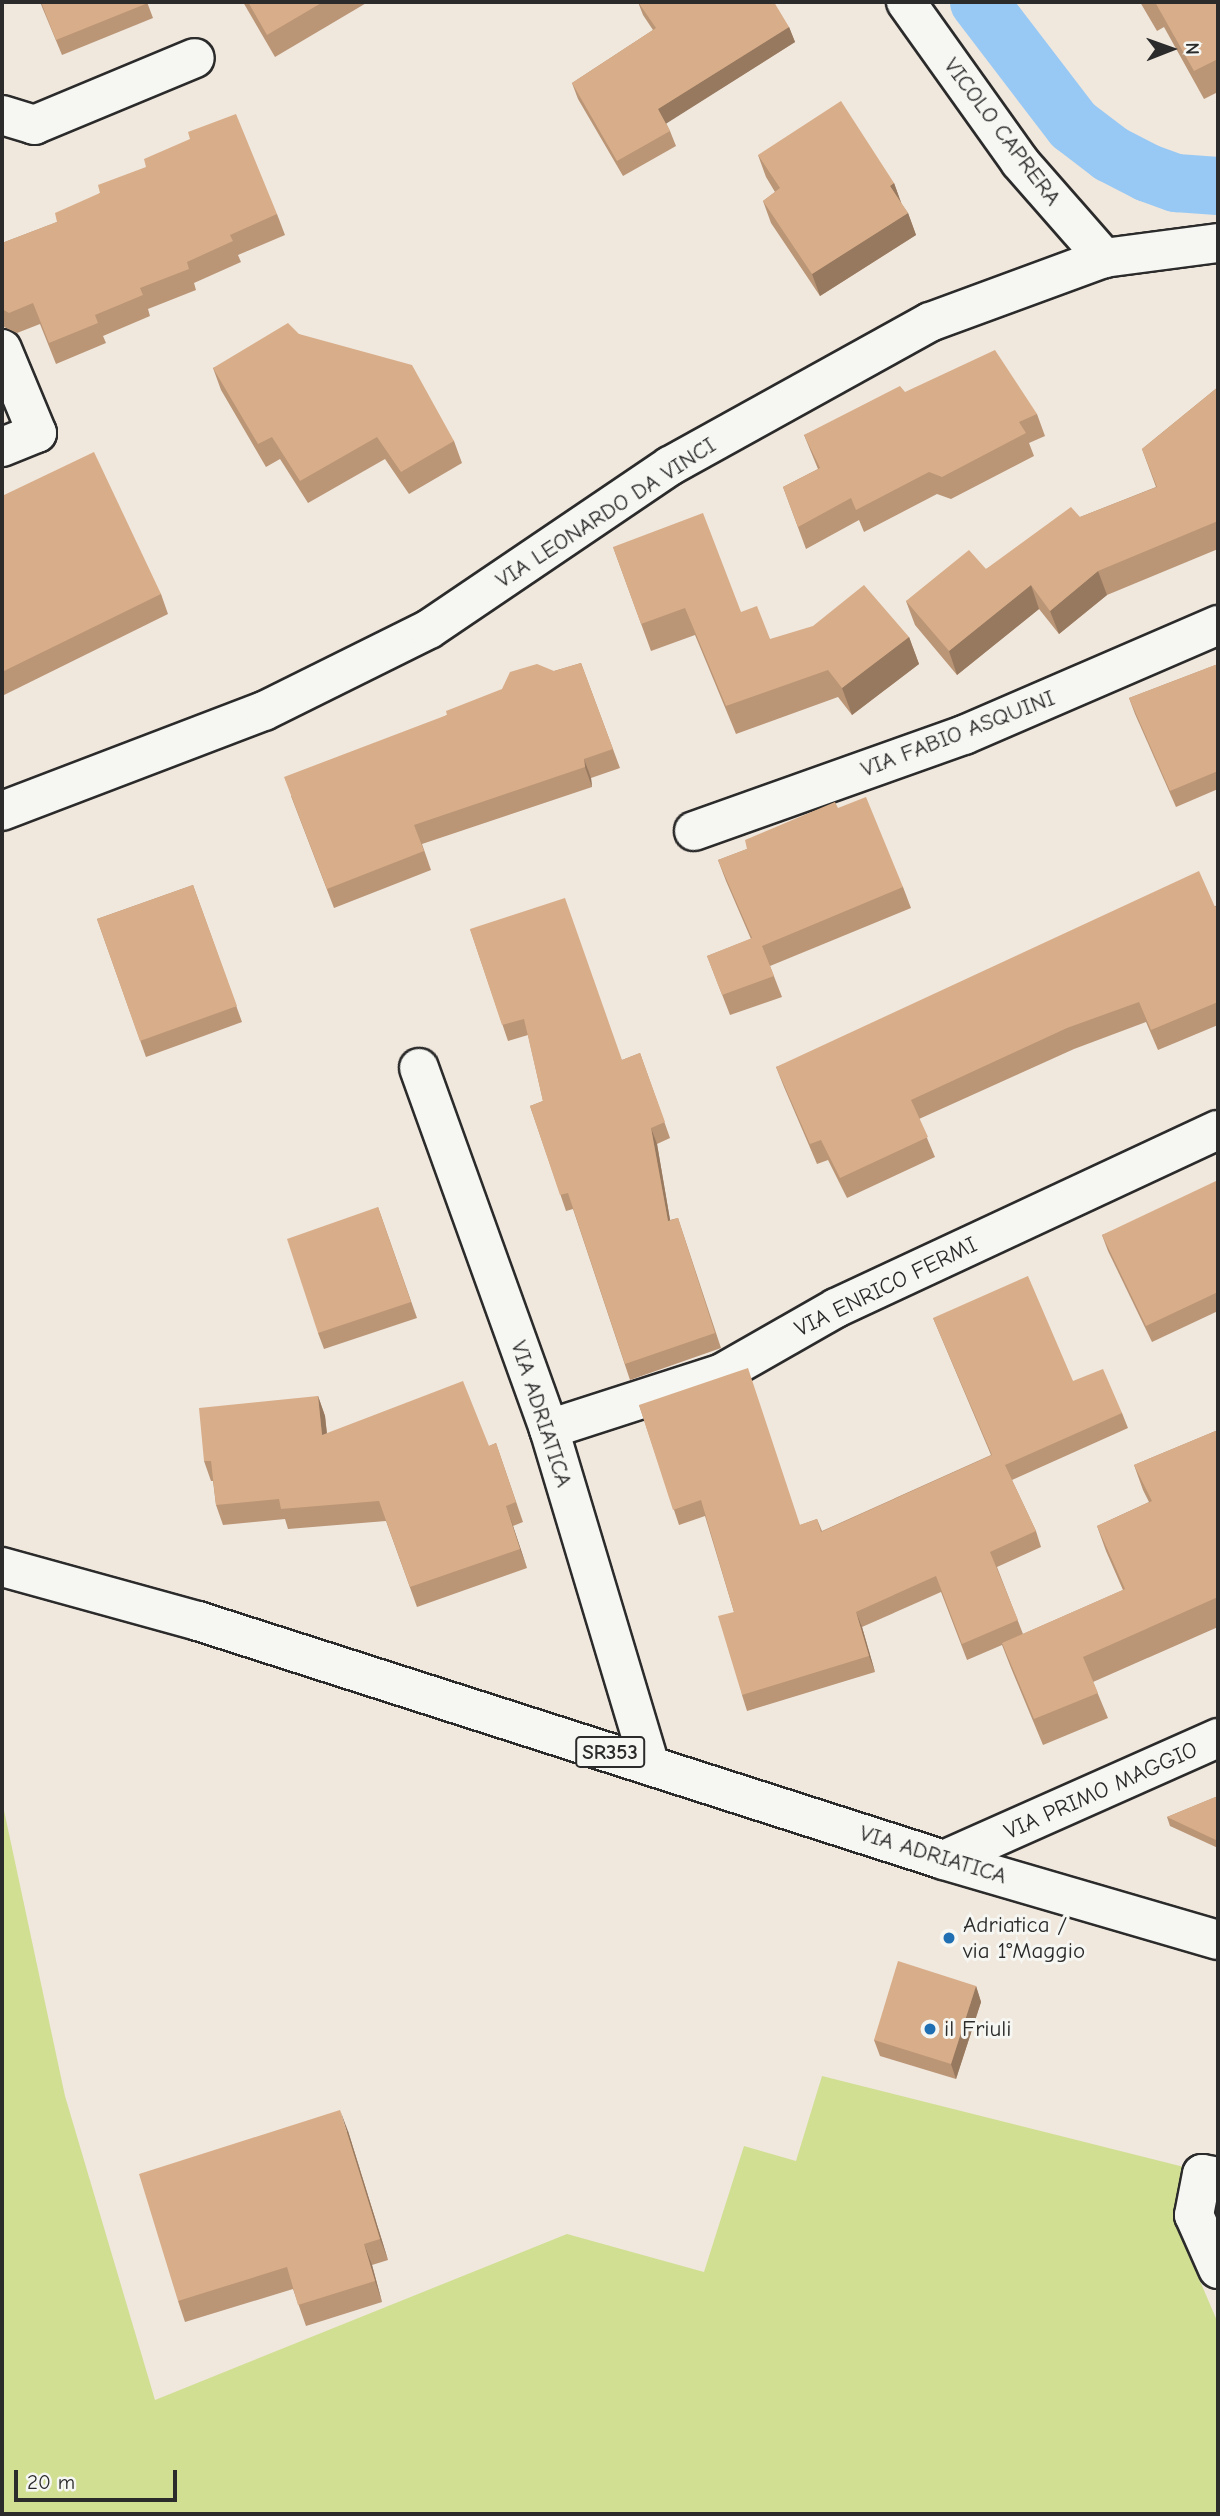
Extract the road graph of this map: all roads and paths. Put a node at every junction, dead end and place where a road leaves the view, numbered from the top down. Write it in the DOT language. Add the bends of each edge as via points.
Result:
graph roads {
  1 [pos="906,2"];
  2 [pos="195,58"];
  3 [pos="2,114"];
  4 [pos="1218,243"];
  5 [pos="1104,258"];
  6 [pos="2,349"];
  7 [pos="2,447"];
  8 [pos="1218,625"];
  9 [pos="2,811"];
  10 [pos="694,831"];
  11 [pos="419,1068"];
  12 [pos="1218,1130"];
  13 [pos="549,1429"];
  14 [pos="2,1567"];
  15 [pos="1218,1738"];
  16 [pos="650,1765"];
  17 [pos="944,1860"];
  18 [pos="1218,1940"];
  19 [pos="1210,2175"];
  20 [pos="1218,2269"];
  1 -- 5 [label="street, VICOLO CAPRERA" via="1020,162"];
  2 -- 3 [label="street" via="34,125"];
  4 -- 5 [label="street, VIA LEONARDO DA VINCI"];
  5 -- 9 [label="street, VIA LEONARDO DA VINCI" via="930,322 670,467 429,629 264,711"];
  6 -- 7 [label="street" via="37,433"];
  8 -- 10 [label="street, VIA FABIO ASQUINI" via="964,735"];
  11 -- 13 [label="street, VIA ADRIATICA"];
  12 -- 13 [label="street, VIA ENRICO FERMI" via="836,1308 722,1373"];
  13 -- 16 [label="street, VIA ADRIATICA"];
  14 -- 16 [label="street, VIA ADRIATICA / SR353" via="198,1621"];
  15 -- 17 [label="street, VIA PRIMO MAGGIO"];
  16 -- 17 [label="street, VIA ADRIATICA / SR353"];
  17 -- 18 [label="street, VIA ADRIATICA / SR353"];
  19 -- 20 [label="street" via="1194,2215"];
}
